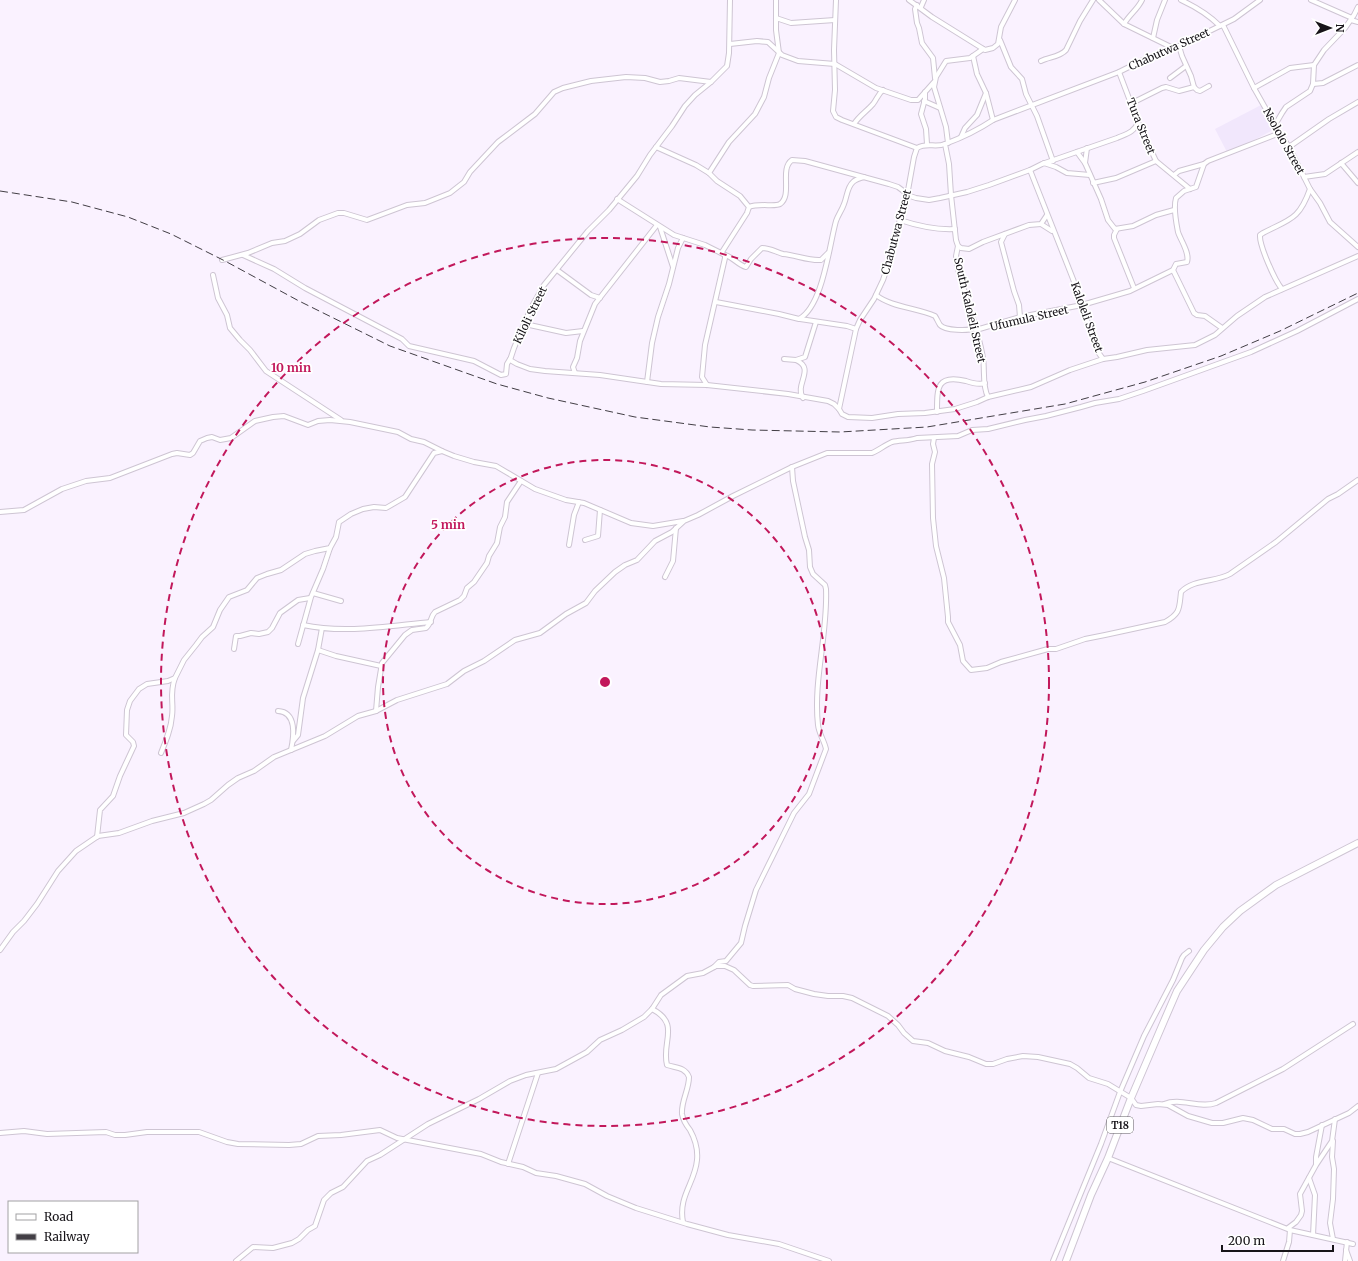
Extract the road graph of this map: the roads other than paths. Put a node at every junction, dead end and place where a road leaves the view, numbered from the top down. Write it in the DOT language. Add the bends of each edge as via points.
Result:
graph roads {
  1 [pos="730,0"];
  2 [pos="776,0"];
  3 [pos="836,0"];
  4 [pos="909,0"];
  5 [pos="924,0"];
  6 [pos="1015,0"];
  7 [pos="1093,0"];
  8 [pos="1099,0"];
  9 [pos="1142,0"];
  10 [pos="1165,0"];
  11 [pos="1181,0"];
  12 [pos="1260,0"];
  13 [pos="1311,0"];
  14 [pos="919,6"];
  15 [pos="1358,7"];
  16 [pos="1354,17"];
  17 [pos="776,18"];
  18 [pos="835,20"];
  19 [pos="1358,22"];
  20 [pos="1124,24"];
  21 [pos="1221,26"];
  22 [pos="1153,38"];
  23 [pos="1000,39"];
  24 [pos="730,44"];
  25 [pos="974,44"];
  26 [pos="1179,46"];
  27 [pos="1173,48"];
  28 [pos="982,49"];
  29 [pos="780,53"];
  30 [pos="975,55"];
  31 [pos="1041,62"];
  32 [pos="835,64"];
  33 [pos="1314,65"];
  34 [pos="1358,65"];
  35 [pos="1186,66"];
  36 [pos="1119,72"];
  37 [pos="1170,78"];
  38 [pos="935,81"];
  39 [pos="711,82"];
  40 [pos="1313,84"];
  41 [pos="1209,86"];
  42 [pos="1194,87"];
  43 [pos="1254,88"];
  44 [pos="883,90"];
  45 [pos="925,92"];
  46 [pos="986,93"];
  47 [pos="924,101"];
  48 [pos="1358,102"];
  49 [pos="1132,103"];
  50 [pos="1032,106"];
  51 [pos="940,108"];
  52 [pos="993,120"];
  53 [pos="1138,122"];
  54 [pos="854,124"];
  55 [pos="1275,125"];
  56 [pos="1280,134"];
  57 [pos="961,137"];
  58 [pos="946,143"];
  59 [pos="927,144"];
  60 [pos="656,147"];
  61 [pos="1289,147"];
  62 [pos="917,148"];
  63 [pos="1087,148"];
  64 [pos="1077,152"];
  65 [pos="1358,152"];
  66 [pos="1053,160"];
  67 [pos="1156,161"];
  68 [pos="1044,163"];
  69 [pos="1085,163"];
  70 [pos="1341,163"];
  71 [pos="1204,164"];
  72 [pos="1030,170"];
  73 [pos="709,173"];
  74 [pos="1090,174"];
  75 [pos="1174,175"];
  76 [pos="865,177"];
  77 [pos="1304,177"];
  78 [pos="1358,183"];
  79 [pos="1093,184"];
  80 [pos="1190,189"];
  81 [pos="1310,189"];
  82 [pos="906,193"];
  83 [pos="951,195"];
  84 [pos="617,200"];
  85 [pos="749,207"];
  86 [pos="1174,210"];
  87 [pos="1047,215"];
  88 [pos="900,220"];
  89 [pos="1041,224"];
  90 [pos="659,226"];
  91 [pos="955,229"];
  92 [pos="1118,229"];
  93 [pos="1053,231"];
  94 [pos="1004,234"];
  95 [pos="683,238"];
  96 [pos="992,238"];
  97 [pos="1001,242"];
  98 [pos="958,246"];
  99 [pos="1358,247"];
  100 [pos="829,252"];
  101 [pos="242,254"];
  102 [pos="723,254"];
  103 [pos="1358,256"];
  104 [pos="222,260"];
  105 [pos="673,267"];
  106 [pos="556,270"];
  107 [pos="1173,270"];
  108 [pos="212,275"];
  109 [pos="1134,288"];
  110 [pos="1282,289"];
  111 [pos="876,295"];
  112 [pos="600,298"];
  113 [pos="1358,299"];
  114 [pos="716,302"];
  115 [pos="1082,305"];
  116 [pos="1020,318"];
  117 [pos="799,319"];
  118 [pos="816,322"];
  119 [pos="525,324"];
  120 [pos="1222,328"];
  121 [pos="856,329"];
  122 [pos="976,329"];
  123 [pos="583,331"];
  124 [pos="510,359"];
  125 [pos="784,359"];
  126 [pos="1103,359"];
  127 [pos="796,360"];
  128 [pos="575,373"];
  129 [pos="647,382"];
  130 [pos="985,383"];
  131 [pos="707,385"];
  132 [pos="988,397"];
  133 [pos="804,398"];
  134 [pos="839,409"];
  135 [pos="937,412"];
  136 [pos="343,421"];
  137 [pos="934,438"];
  138 [pos="442,451"];
  139 [pos="792,467"];
  140 [pos="1358,480"];
  141 [pos="521,481"];
  142 [pos="579,502"];
  143 [pos="600,510"];
  144 [pos="0,512"];
  145 [pos="684,521"];
  146 [pos="676,528"];
  147 [pos="585,540"];
  148 [pos="569,546"];
  149 [pos="330,548"];
  150 [pos="665,577"];
  151 [pos="313,593"];
  152 [pos="310,598"];
  153 [pos="341,601"];
  154 [pos="431,622"];
  155 [pos="302,625"];
  156 [pos="322,628"];
  157 [pos="298,644"];
  158 [pos="234,649"];
  159 [pos="318,650"];
  160 [pos="381,666"];
  161 [pos="175,678"];
  162 [pos="278,711"];
  163 [pos="376,711"];
  164 [pos="293,741"];
  165 [pos="291,750"];
  166 [pos="161,753"];
  167 [pos="97,837"];
  168 [pos="1358,843"];
  169 [pos="0,950"];
  170 [pos="1189,951"];
  171 [pos="713,968"];
  172 [pos="652,1009"];
  173 [pos="1353,1024"];
  174 [pos="538,1073"];
  175 [pos="1120,1092"];
  176 [pos="1130,1098"];
  177 [pos="1162,1105"];
  178 [pos="1358,1106"];
  179 [pos="1335,1119"];
  180 [pos="1322,1125"];
  181 [pos="0,1133"];
  182 [pos="1334,1138"];
  183 [pos="406,1139"];
  184 [pos="1108,1158"];
  185 [pos="508,1164"];
  186 [pos="1316,1165"];
  187 [pos="1309,1178"];
  188 [pos="683,1222"];
  189 [pos="1289,1229"];
  190 [pos="1313,1235"];
  191 [pos="1333,1240"];
  192 [pos="1347,1242"];
  193 [pos="1353,1244"];
  194 [pos="1346,1250"];
  195 [pos="236,1261"];
  196 [pos="829,1261"];
  197 [pos="1053,1261"];
  198 [pos="1066,1261"];
  199 [pos="1283,1261"];
  200 [pos="1345,1261"];
  201 [pos="1350,1261"];
  1 -- 24 [label="street, Kiloli Street"];
  2 -- 17 [label="street"];
  3 -- 18 [label="street"];
  4 -- 14 [label="street"];
  5 -- 14 [label="street"];
  6 -- 23 [label="street" via="1001,27"];
  7 -- 31 [label="street" via="1066,50"];
  8 -- 20 [label="street"];
  9 -- 20 [label="street"];
  10 -- 22 [label="street"];
  11 -- 21 [label="street" via="1200,9"];
  12 -- 21 [label="street, Chabutwa Street"];
  13 -- 16 [label="street"];
  14 -- 25 [label="street"];
  14 -- 38 [label="street, South Kaloleli Street" via="915,9 917,23 922,43 933,58"];
  15 -- 16 [label="street"];
  16 -- 19 [label="street"];
  16 -- 33 [label="street"];
  17 -- 18 [label="street" via="797,24"];
  17 -- 29 [label="street"];
  18 -- 32 [label="street"];
  20 -- 22 [label="street"];
  21 -- 26 [label="street, Chabutwa Street"];
  21 -- 43 [label="street, Nsololo Street"];
  22 -- 27 [label="street"];
  23 -- 28 [label="street" via="993,48"];
  23 -- 50 [label="street" via="1011,67 1022,79"];
  24 -- 29 [label="street" via="763,41 772,44"];
  24 -- 39 [label="street, Kiloli Street" via="729,60"];
  25 -- 28 [label="street"];
  25 -- 30 [label="street"];
  26 -- 27 [label="street, Chabutwa Street"];
  26 -- 35 [label="street"];
  27 -- 36 [label="street, Chabutwa Street"];
  28 -- 30 [label="street"];
  29 -- 32 [label="street" via="798,61"];
  29 -- 73 [label="street" via="759,108 730,142"];
  30 -- 38 [label="street" via="946,61"];
  30 -- 46 [label="street" via="979,81"];
  32 -- 44 [label="street"];
  32 -- 54 [label="street" via="834,114"];
  33 -- 40 [label="street"];
  33 -- 43 [label="street" via="1290,68"];
  34 -- 40 [label="street" via="1323,83"];
  35 -- 37 [label="street"];
  35 -- 42 [label="street"];
  36 -- 49 [label="street, Tura Street"];
  36 -- 50 [label="street, Chabutwa Street"];
  38 -- 45 [label="street"];
  38 -- 51 [label="street, South Kaloleli Street"];
  39 -- 60 [label="street, Kiloli Street" via="690,100"];
  39 -- 101 [label="street" via="679,78 660,82 626,77 591,81 563,88 554,92 535,114 498,142 464,182 450,193 367,220 338,213 316,221 288,240"];
  40 -- 55 [label="street" via="1310,91 1286,107"];
  41 -- 42 [label="street" via="1200,91"];
  42 -- 49 [label="street" via="1179,91 1162,88"];
  43 -- 55 [label="street, Nsololo Street"];
  44 -- 45 [label="street" via="915,101"];
  44 -- 54 [label="street"];
  45 -- 47 [label="street"];
  46 -- 52 [label="street"];
  46 -- 57 [label="street" via="978,113"];
  47 -- 51 [label="street"];
  47 -- 59 [label="street" via="921,114"];
  48 -- 61 [label="street"];
  49 -- 53 [label="street, Tura Street"];
  50 -- 52 [label="street, Chabutwa Street"];
  50 -- 66 [label="street"];
  51 -- 58 [label="street, South Kaloleli Street" via="946,127"];
  52 -- 57 [label="street, Chabutwa Street"];
  53 -- 63 [label="street" via="1129,133"];
  53 -- 67 [label="street, Tura Street"];
  54 -- 62 [label="street"];
  55 -- 56 [label="street, Nsololo Street"];
  56 -- 61 [label="street, Nsololo Street"];
  56 -- 71 [label="street"];
  57 -- 58 [label="street, Chabutwa Street"];
  58 -- 59 [label="street, Chabutwa Street"];
  58 -- 83 [label="street, South Kaloleli Street"];
  59 -- 62 [label="street, Chabutwa Street"];
  60 -- 73 [label="street"];
  60 -- 84 [label="street, Kiloli Street"];
  61 -- 77 [label="street, Nsololo Street"];
  62 -- 82 [label="street, Chabutwa Street"];
  63 -- 64 [label="street"];
  63 -- 69 [label="street"];
  64 -- 66 [label="street"];
  64 -- 69 [label="street"];
  65 -- 70 [label="street"];
  66 -- 68 [label="street"];
  67 -- 75 [label="street, Tura Street"];
  67 -- 79 [label="street" via="1116,178"];
  68 -- 72 [label="street"];
  68 -- 74 [label="street" via="1067,173"];
  69 -- 74 [label="street"];
  70 -- 77 [label="street" via="1325,174"];
  70 -- 78 [label="street"];
  71 -- 75 [label="street"];
  71 -- 80 [label="street" via="1198,184"];
  72 -- 83 [label="street"];
  72 -- 87 [label="street, Kaloleli Street"];
  73 -- 85 [label="street" via="740,196"];
  74 -- 79 [label="street"];
  75 -- 80 [label="street, Tura Street"];
  76 -- 82 [label="street" via="898,187"];
  76 -- 85 [label="street" via="792,160 787,166 786,188 781,203"];
  76 -- 100 [label="street" via="854,180 850,186 837,219"];
  77 -- 81 [label="street, Nsololo Street"];
  79 -- 92 [label="street" via="1108,220 1115,229"];
  80 -- 86 [label="street" via="1179,194"];
  81 -- 99 [label="street, Nsololo Street" via="1330,222"];
  81 -- 110 [label="street" via="1296,216 1260,236 1271,270"];
  82 -- 83 [label="street" via="923,200"];
  82 -- 88 [label="street, Chabutwa Street"];
  83 -- 91 [label="street, South Kaloleli Street"];
  84 -- 90 [label="street"];
  84 -- 106 [label="street, Kiloli Street"];
  85 -- 102 [label="street"];
  86 -- 92 [label="street"];
  86 -- 107 [label="street, Ufumula Street" via="1178,232 1188,259 1176,264"];
  87 -- 89 [label="street"];
  87 -- 93 [label="street, Kaloleli Street"];
  88 -- 91 [label="street" via="932,228"];
  88 -- 111 [label="street, Chabutwa Street" via="890,259"];
  89 -- 93 [label="street"];
  89 -- 94 [label="street" via="1029,225"];
  90 -- 95 [label="street"];
  90 -- 105 [label="street"];
  90 -- 112 [label="street"];
  91 -- 98 [label="street, South Kaloleli Street"];
  92 -- 109 [label="street" via="1114,238"];
  93 -- 115 [label="street, Kaloleli Street"];
  94 -- 96 [label="street"];
  94 -- 97 [label="street"];
  95 -- 102 [label="street"];
  95 -- 105 [label="street"];
  96 -- 97 [label="street"];
  96 -- 98 [label="street" via="969,249"];
  97 -- 116 [label="street" via="1019,305"];
  98 -- 122 [label="street, South Kaloleli Street" via="958,269"];
  100 -- 102 [label="street" via="821,260 812,260 762,248 746,267"];
  100 -- 117 [label="street" via="809,311"];
  101 -- 104 [label="street"];
  101 -- 124 [label="street, Kiloli Street" via="402,339 409,346 474,360 501,375 506,374"];
  102 -- 114 [label="street" via="725,263"];
  103 -- 110 [label="street, Kaloleli Street"];
  105 -- 129 [label="street" via="653,337"];
  106 -- 112 [label="street" via="591,295"];
  106 -- 119 [label="street, Kiloli Street" via="539,293"];
  107 -- 109 [label="street, Ufumula Street"];
  107 -- 120 [label="street" via="1194,313 1205,316"];
  108 -- 136 [label="street" via="230,328 266,371"];
  109 -- 115 [label="street, Ufumula Street"];
  110 -- 120 [label="street, Kaloleli Street" via="1264,297"];
  111 -- 121 [label="street, Chabutwa Street"];
  111 -- 122 [label="street, Ufumula Street" via="903,307 935,316 945,328"];
  112 -- 123 [label="street"];
  113 -- 137 [label="street" via="1251,352 1143,391 1046,416 968,431 958,436"];
  114 -- 117 [label="street"];
  114 -- 131 [label="street" via="706,334 703,360 702,377"];
  115 -- 116 [label="street, Ufumula Street"];
  115 -- 126 [label="street, Kaloleli Street" via="1098,352"];
  116 -- 122 [label="street, Ufumula Street"];
  117 -- 118 [label="street"];
  118 -- 121 [label="street"];
  118 -- 127 [label="street" via="805,357"];
  119 -- 123 [label="street" via="566,333"];
  119 -- 124 [label="street, Kiloli Street"];
  120 -- 126 [label="street, Kaloleli Street" via="1210,338 1195,345 1147,350"];
  121 -- 134 [label="street, Chabutwa Street"];
  122 -- 130 [label="street, South Kaloleli Street"];
  123 -- 128 [label="street" via="573,367"];
  124 -- 128 [label="street" via="531,369"];
  125 -- 127 [label="street"];
  126 -- 132 [label="street" via="1031,387"];
  127 -- 133 [label="street" via="805,368 800,391"];
  128 -- 129 [label="street"];
  129 -- 131 [label="street"];
  130 -- 132 [label="street, South Kaloleli Street"];
  130 -- 135 [label="street" via="958,379 942,382 939,384"];
  131 -- 133 [label="street"];
  132 -- 135 [label="street" via="955,409"];
  133 -- 134 [label="street" via="828,401"];
  134 -- 135 [label="street" via="844,416 865,418"];
  136 -- 138 [label="street" via="398,432"];
  136 -- 144 [label="street" via="323,420 308,425 281,416 255,422 231,438 204,439 190,455 172,454 110,478 86,481 62,489 24,510"];
  137 -- 139 [label="street" via="893,442 872,452 826,453"];
  137 -- 140 [label="street" via="933,518 936,546 944,578 948,622 960,645 963,661 973,670 1056,649 1084,639 1165,622 1180,608 1181,592 1186,588 1230,574 1276,542 1328,499"];
  138 -- 141 [label="street" via="474,462 496,466"];
  138 -- 149 [label="street" via="434,453 405,497 387,508 369,507 342,519 338,523 336,537"];
  139 -- 145 [label="street"];
  139 -- 171 [label="street" via="809,550 810,567 826,589 825,632 818,691 819,731 826,748 809,794 794,813 756,890 741,945 726,961 718,962"];
  141 -- 142 [label="street" via="548,494"];
  141 -- 154 [label="street" via="507,502 497,543 487,563 467,588 464,596 435,612"];
  142 -- 143 [label="street"];
  142 -- 148 [label="street"];
  143 -- 145 [label="street" via="627,522 648,526"];
  143 -- 147 [label="street" via="598,536"];
  145 -- 146 [label="street"];
  146 -- 150 [label="street" via="673,561"];
  146 -- 163 [label="street" via="655,541 637,560 615,572 586,603 542,632 515,640 447,684 397,700"];
  149 -- 151 [label="street"];
  149 -- 161 [label="street" via="305,554 281,570 257,578 247,590 229,597 213,627 184,660"];
  151 -- 152 [label="street"];
  151 -- 153 [label="street"];
  152 -- 155 [label="street"];
  152 -- 158 [label="street" via="298,600 280,613 268,632 236,636"];
  154 -- 156 [label="street" via="362,630"];
  154 -- 160 [label="street" via="426,628 412,630 405,635"];
  155 -- 156 [label="street"];
  155 -- 157 [label="street"];
  156 -- 159 [label="street"];
  159 -- 160 [label="street"];
  159 -- 164 [label="street" via="306,688 298,735"];
  160 -- 163 [label="street"];
  161 -- 166 [label="street" via="171,690 172,720"];
  161 -- 167 [label="street" via="143,685 130,700 125,733 134,746 113,796 100,810"];
  162 -- 164 [label="street" via="287,713 292,720"];
  163 -- 165 [label="street" via="358,716 325,736"];
  164 -- 165 [label="street"];
  165 -- 167 [label="street" via="238,778 211,800 184,813"];
  167 -- 169 [label="street" via="76,851 58,870 38,904"];
  168 -- 176 [label="highway, T18" via="1276,885 1223,927 1204,950 1178,991"];
  170 -- 175 [label="street" via="1182,958"];
  171 -- 172 [label="street" via="685,977 661,996"];
  171 -- 175 [label="street" via="731,968 754,986 788,985 814,994 852,998 888,1016 913,1041 928,1043 986,1064 1022,1056 1038,1057 1070,1064 1089,1078 1104,1082"];
  172 -- 174 [label="street" via="641,1019 600,1040 588,1051 558,1068"];
  172 -- 188 [label="street" via="662,1015 667,1023 667,1065 681,1068 689,1077 682,1113 694,1140 698,1159 683,1200"];
  173 -- 177 [label="street" via="1283,1069 1216,1104 1175,1101"];
  174 -- 183 [label="street" via="510,1081 428,1124"];
  174 -- 185 [label="street"];
  175 -- 176 [label="street"];
  175 -- 197 [label="street"];
  176 -- 177 [label="street" via="1138,1106"];
  176 -- 184 [label="highway, T18"];
  177 -- 180 [label="street" via="1212,1123 1243,1118 1295,1134 1305,1133"];
  178 -- 179 [label="street"];
  179 -- 180 [label="street"];
  179 -- 182 [label="street"];
  180 -- 186 [label="street"];
  181 -- 183 [label="street" via="106,1132 125,1135 192,1132 238,1144 289,1145 318,1136 377,1130"];
  182 -- 186 [label="street"];
  182 -- 191 [label="street" via="1330,1223"];
  183 -- 185 [label="street" via="481,1154"];
  183 -- 195 [label="street" via="367,1161 342,1187 325,1198 315,1226 296,1241 273,1248 253,1247"];
  184 -- 189 [label="street"];
  184 -- 198 [label="highway, T18"];
  185 -- 188 [label="street" via="585,1184 628,1206"];
  186 -- 187 [label="street"];
  187 -- 189 [label="street" via="1299,1196 1302,1213"];
  187 -- 190 [label="street" via="1315,1195"];
  188 -- 196 [label="street" via="745,1239 779,1244"];
  189 -- 190 [label="street"];
  189 -- 199 [label="street" via="1289,1242"];
  190 -- 191 [label="street"];
  191 -- 192 [label="street"];
  192 -- 193 [label="street"];
  192 -- 194 [label="street"];
  194 -- 200 [label="street"];
  194 -- 201 [label="street"];
}
